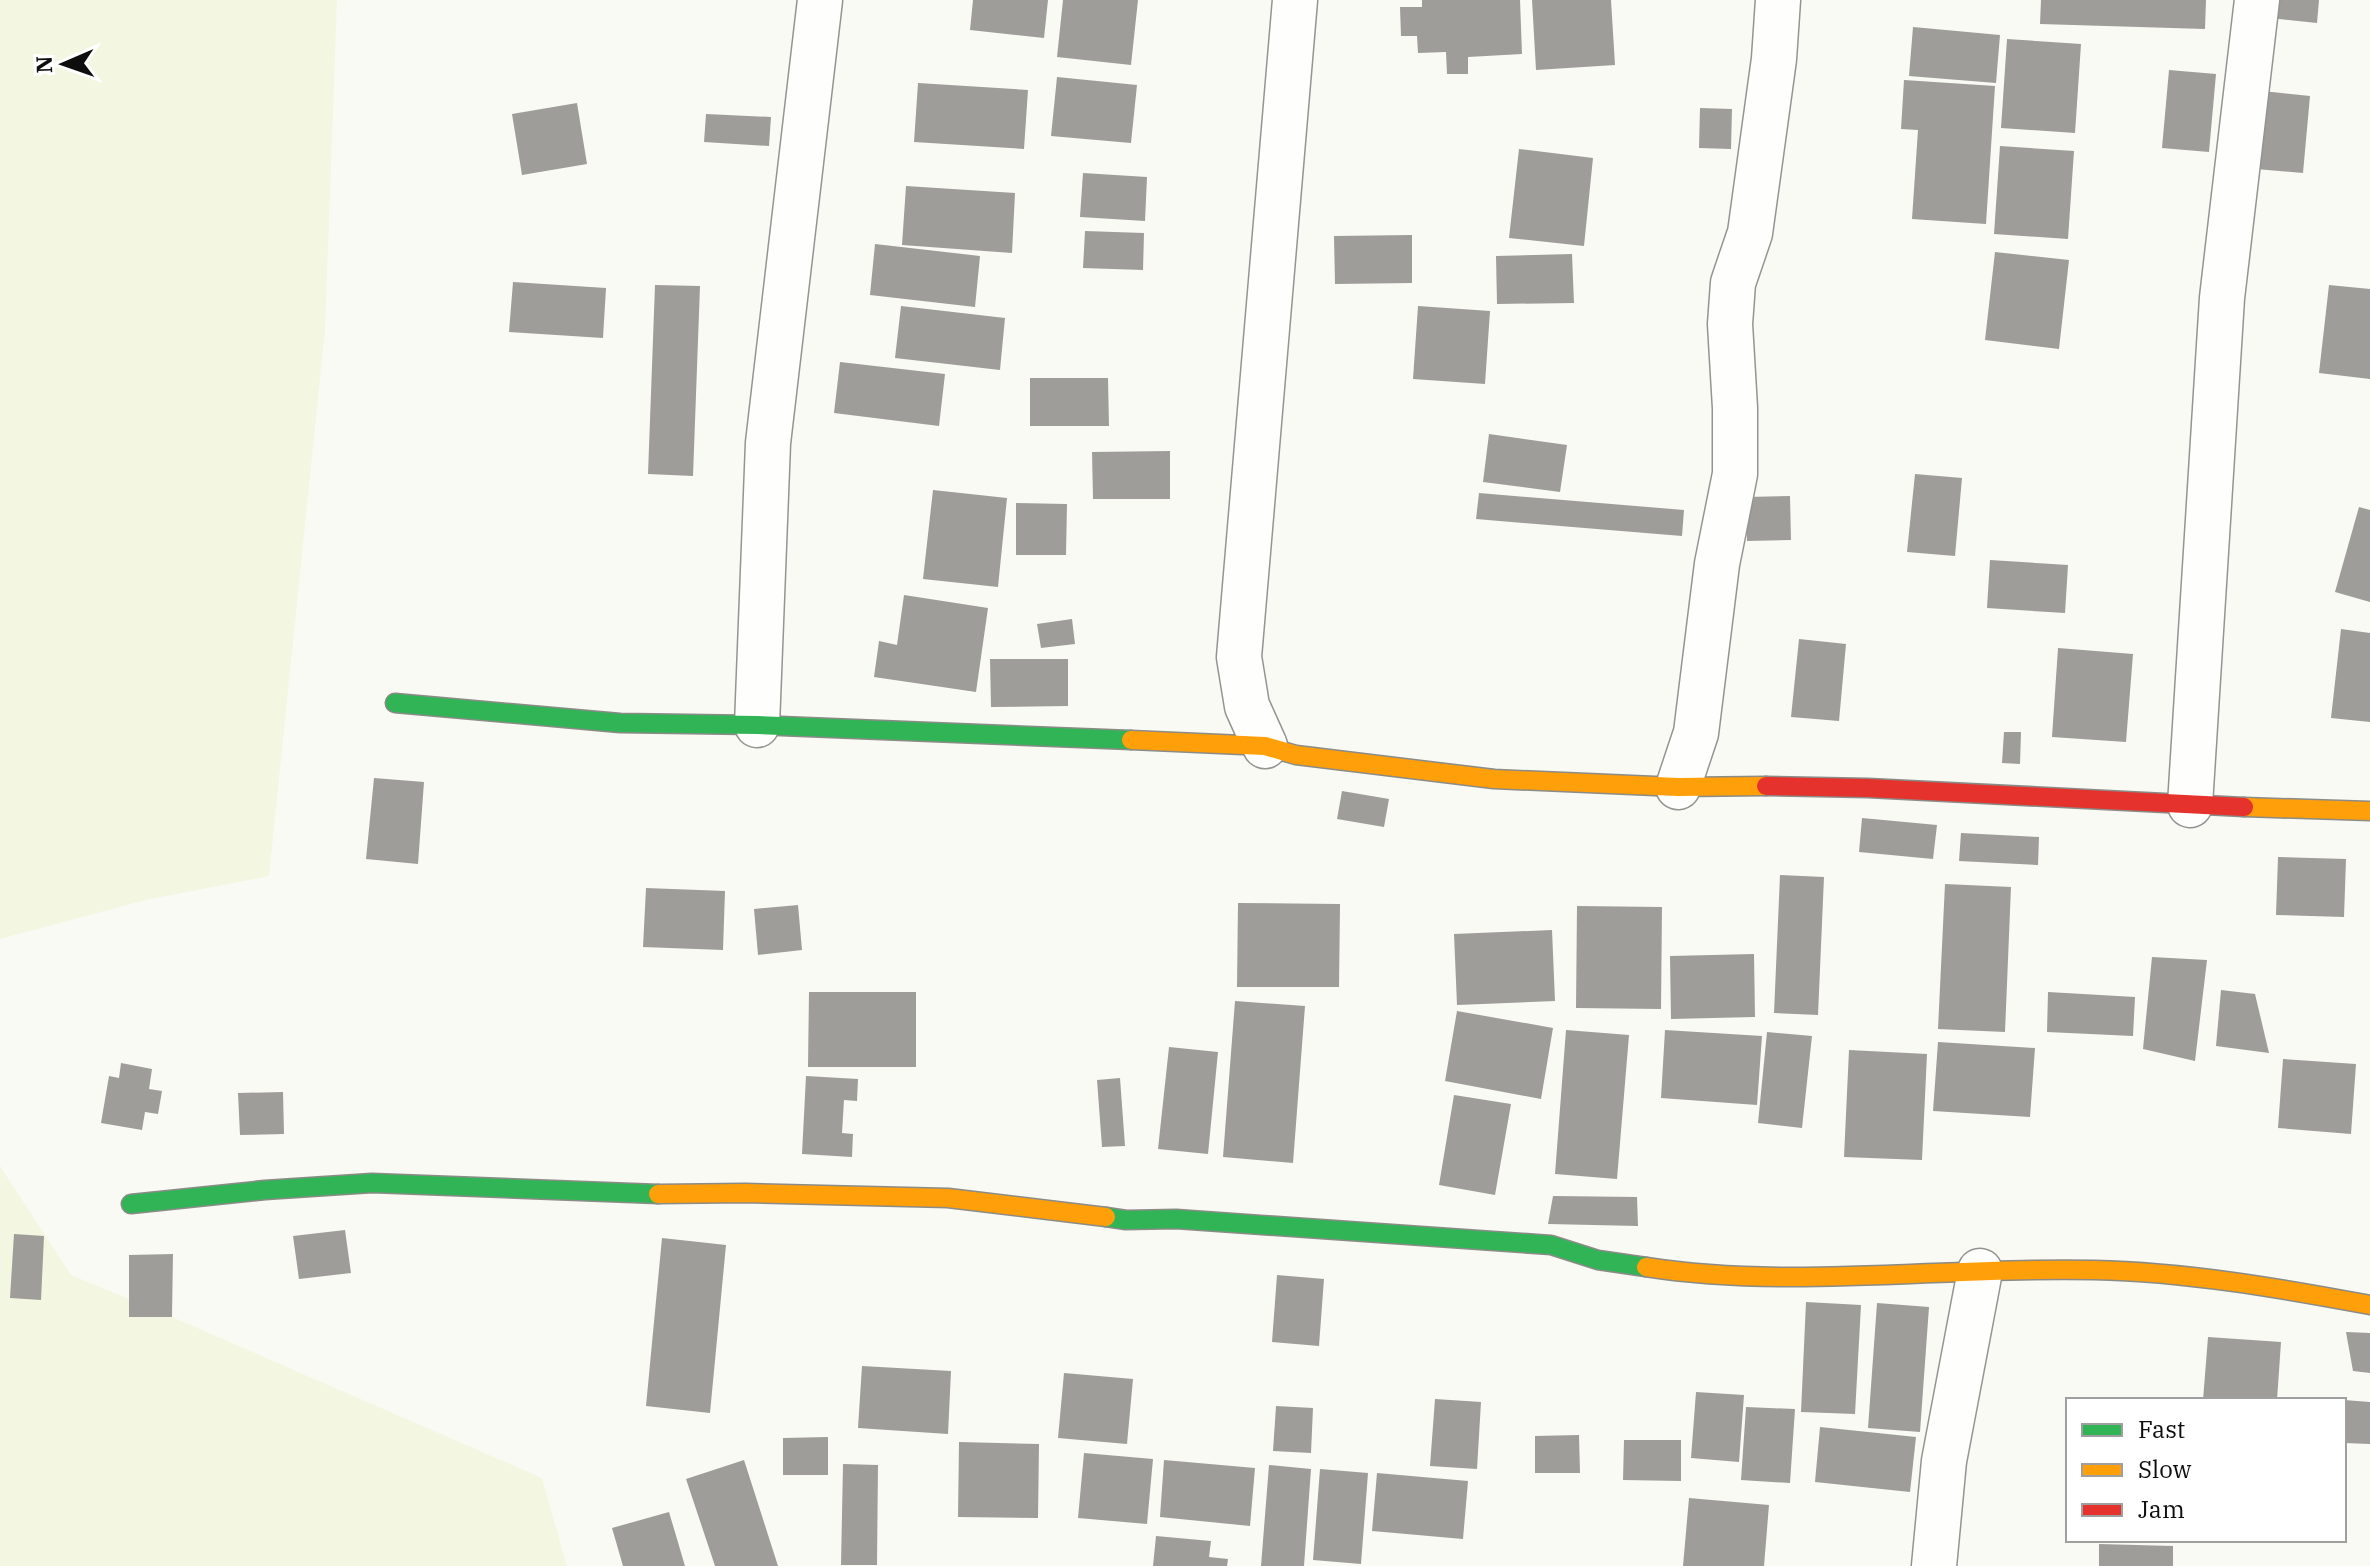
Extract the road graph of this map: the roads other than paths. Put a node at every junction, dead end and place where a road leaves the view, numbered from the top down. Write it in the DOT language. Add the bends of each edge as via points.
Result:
graph roads {
  1 [pos="820,0"];
  2 [pos="1295,0"];
  3 [pos="1778,0"];
  4 [pos="2257,0"];
  5 [pos="395,703"];
  6 [pos="757,725"];
  7 [pos="1265,746"];
  8 [pos="1678,787"];
  9 [pos="2190,805"];
  10 [pos="2370,811"];
  11 [pos="131,1204"];
  12 [pos="1980,1271"];
  13 [pos="2370,1305"];
  14 [pos="1934,1566"];
  1 -- 6 [label="street" via="768,443"];
  2 -- 7 [label="street" via="1239,657 1247,706"];
  3 -- 8 [label="street" via="1750,233 1733,283 1735,474 1717,564 1696,733"];
  4 -- 9 [label="street" via="2222,298"];
  5 -- 6 [label="street" via="554,720"];
  6 -- 7 [label="street"];
  7 -- 8 [label="street" via="1296,755 1494,779"];
  8 -- 9 [label="street" via="1868,788"];
  9 -- 10 [label="street"];
  11 -- 12 [label="street" via="372,1183 948,1198 1126,1220 1551,1245 1598,1260 1669,1271 1787,1279"];
  12 -- 13 [label="street" via="2167,1274"];
  12 -- 14 [label="street" via="1944,1461"];
}
